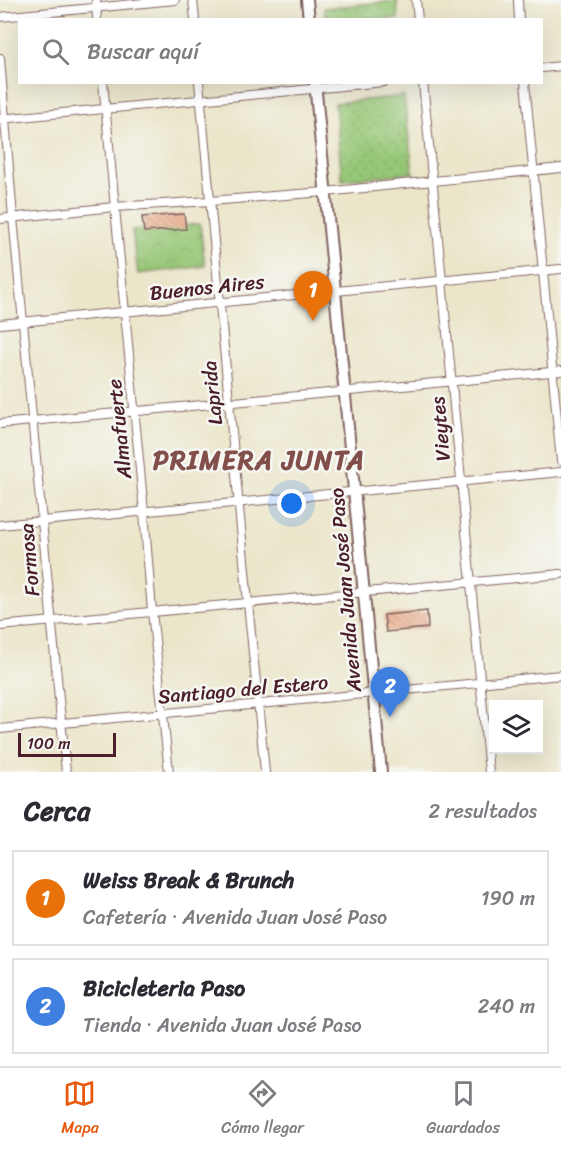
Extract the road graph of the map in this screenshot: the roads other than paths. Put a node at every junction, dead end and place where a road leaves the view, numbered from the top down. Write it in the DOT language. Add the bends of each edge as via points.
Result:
graph roads {
  1 [pos="175,0"];
  2 [pos="193,0"];
  3 [pos="307,0"];
  4 [pos="416,0"];
  5 [pos="518,0"];
  6 [pos="96,4"];
  7 [pos="0,17"];
  8 [pos="195,18"];
  9 [pos="309,18"];
  10 [pos="418,18"];
  11 [pos="519,18"];
  12 [pos="0,58"];
  13 [pos="561,66"];
  14 [pos="543,68"];
  15 [pos="103,84"];
  16 [pos="199,84"];
  17 [pos="350,84"];
  18 [pos="423,84"];
  19 [pos="525,84"];
  20 [pos="315,86"];
  21 [pos="200,100"];
  22 [pos="105,109"];
  23 [pos="2,119"];
  24 [pos="561,168"];
  25 [pos="534,171"];
  26 [pos="433,181"];
  27 [pos="325,192"];
  28 [pos="210,201"];
  29 [pos="114,207"];
  30 [pos="14,218"];
  31 [pos="0,219"];
  32 [pos="561,269"];
  33 [pos="543,271"];
  34 [pos="442,280"];
  35 [pos="335,291"];
  36 [pos="220,302"];
  37 [pos="124,312"];
  38 [pos="24,321"];
  39 [pos="0,324"];
  40 [pos="557,371"];
  41 [pos="452,381"];
  42 [pos="344,391"];
  43 [pos="229,402"];
  44 [pos="134,411"];
  45 [pos="33,421"];
  46 [pos="0,424"];
  47 [pos="561,461"];
  48 [pos="561,472"];
  49 [pos="461,481"];
  50 [pos="354,491"];
  51 [pos="239,502"];
  52 [pos="144,512"];
  53 [pos="42,521"];
  54 [pos="0,525"];
  55 [pos="561,574"];
  56 [pos="471,582"];
  57 [pos="363,592"];
  58 [pos="248,603"];
  59 [pos="152,612"];
  60 [pos="52,621"];
  61 [pos="0,626"];
  62 [pos="561,675"];
  63 [pos="480,683"];
  64 [pos="373,693"];
  65 [pos="258,704"];
  66 [pos="164,713"];
  67 [pos="62,723"];
  68 [pos="0,729"];
  69 [pos="66,772"];
  70 [pos="169,772"];
  71 [pos="265,772"];
  72 [pos="381,772"];
  73 [pos="489,772"];
  1 -- 6 [label="street"];
  2 -- 8 [label="street"];
  3 -- 9 [label="main road"];
  4 -- 10 [label="street"];
  5 -- 11 [label="street"];
  6 -- 7 [label="street"];
  12 -- 23 [label="street, Formosa"];
  13 -- 14 [label="street"];
  15 -- 22 [label="street, Almafuerte"];
  16 -- 21 [label="street, Laprida"];
  17 -- 20 [label="street"];
  18 -- 26 [label="street, Vieytes"];
  19 -- 25 [label="street"];
  20 -- 21 [label="street"];
  20 -- 27 [label="main road, Avenida Juan José Paso"];
  21 -- 22 [label="street"];
  21 -- 28 [label="street, Laprida"];
  22 -- 23 [label="street"];
  22 -- 29 [label="street, Almafuerte"];
  23 -- 30 [label="street, Formosa"];
  24 -- 25 [label="street"];
  25 -- 26 [label="street"];
  25 -- 33 [label="street"];
  26 -- 27 [label="street"];
  26 -- 34 [label="street, Vieytes"];
  27 -- 28 [label="street"];
  27 -- 35 [label="main road, Avenida Juan José Paso"];
  28 -- 29 [label="street"];
  28 -- 36 [label="street, Laprida"];
  29 -- 30 [label="street"];
  29 -- 37 [label="street, Almafuerte"];
  30 -- 31 [label="street"];
  30 -- 38 [label="street, Formosa"];
  32 -- 33 [label="street, Buenos Aires"];
  33 -- 34 [label="street, Buenos Aires"];
  33 -- 40 [label="street"];
  34 -- 35 [label="street, Buenos Aires"];
  34 -- 41 [label="street, Vieytes"];
  35 -- 36 [label="street, Buenos Aires"];
  35 -- 42 [label="main road, Avenida Juan José Paso"];
  36 -- 37 [label="street, Buenos Aires"];
  36 -- 43 [label="street, Laprida"];
  37 -- 38 [label="street, Buenos Aires"];
  37 -- 44 [label="street, Almafuerte"];
  38 -- 39 [label="street, Buenos Aires"];
  38 -- 45 [label="street, Formosa"];
  40 -- 41 [label="street"];
  40 -- 47 [label="street"];
  41 -- 42 [label="street"];
  41 -- 49 [label="street, Vieytes"];
  42 -- 43 [label="street"];
  42 -- 50 [label="main road, Avenida Juan José Paso"];
  43 -- 44 [label="street"];
  43 -- 51 [label="street, Laprida"];
  44 -- 45 [label="street"];
  44 -- 52 [label="street, Almafuerte"];
  45 -- 46 [label="street"];
  45 -- 53 [label="street, Formosa"];
  48 -- 49 [label="street"];
  49 -- 50 [label="street"];
  49 -- 56 [label="street, Vieytes"];
  50 -- 51 [label="street"];
  50 -- 57 [label="main road, Avenida Juan José Paso"];
  51 -- 52 [label="street"];
  51 -- 58 [label="street, Laprida"];
  52 -- 53 [label="street"];
  52 -- 59 [label="street, Almafuerte"];
  53 -- 54 [label="street"];
  53 -- 60 [label="street, Formosa"];
  55 -- 56 [label="street"];
  56 -- 57 [label="street"];
  56 -- 63 [label="street, Vieytes"];
  57 -- 58 [label="street"];
  57 -- 64 [label="main road, Avenida Juan José Paso"];
  58 -- 59 [label="street"];
  58 -- 65 [label="street, Laprida"];
  59 -- 60 [label="street"];
  59 -- 66 [label="street, Almafuerte"];
  60 -- 61 [label="street"];
  60 -- 67 [label="street, Formosa"];
  62 -- 63 [label="street, Santiago del Estero"];
  63 -- 64 [label="street, Santiago del Estero"];
  63 -- 73 [label="street, Vieytes"];
  64 -- 65 [label="street, Santiago del Estero"];
  64 -- 72 [label="main road, Avenida Juan José Paso"];
  65 -- 66 [label="street, Santiago del Estero"];
  65 -- 71 [label="street, Laprida"];
  66 -- 67 [label="street, Santiago del Estero"];
  66 -- 70 [label="street, Almafuerte"];
  67 -- 68 [label="street, Santiago del Estero"];
  67 -- 69 [label="street, Formosa"];
}
